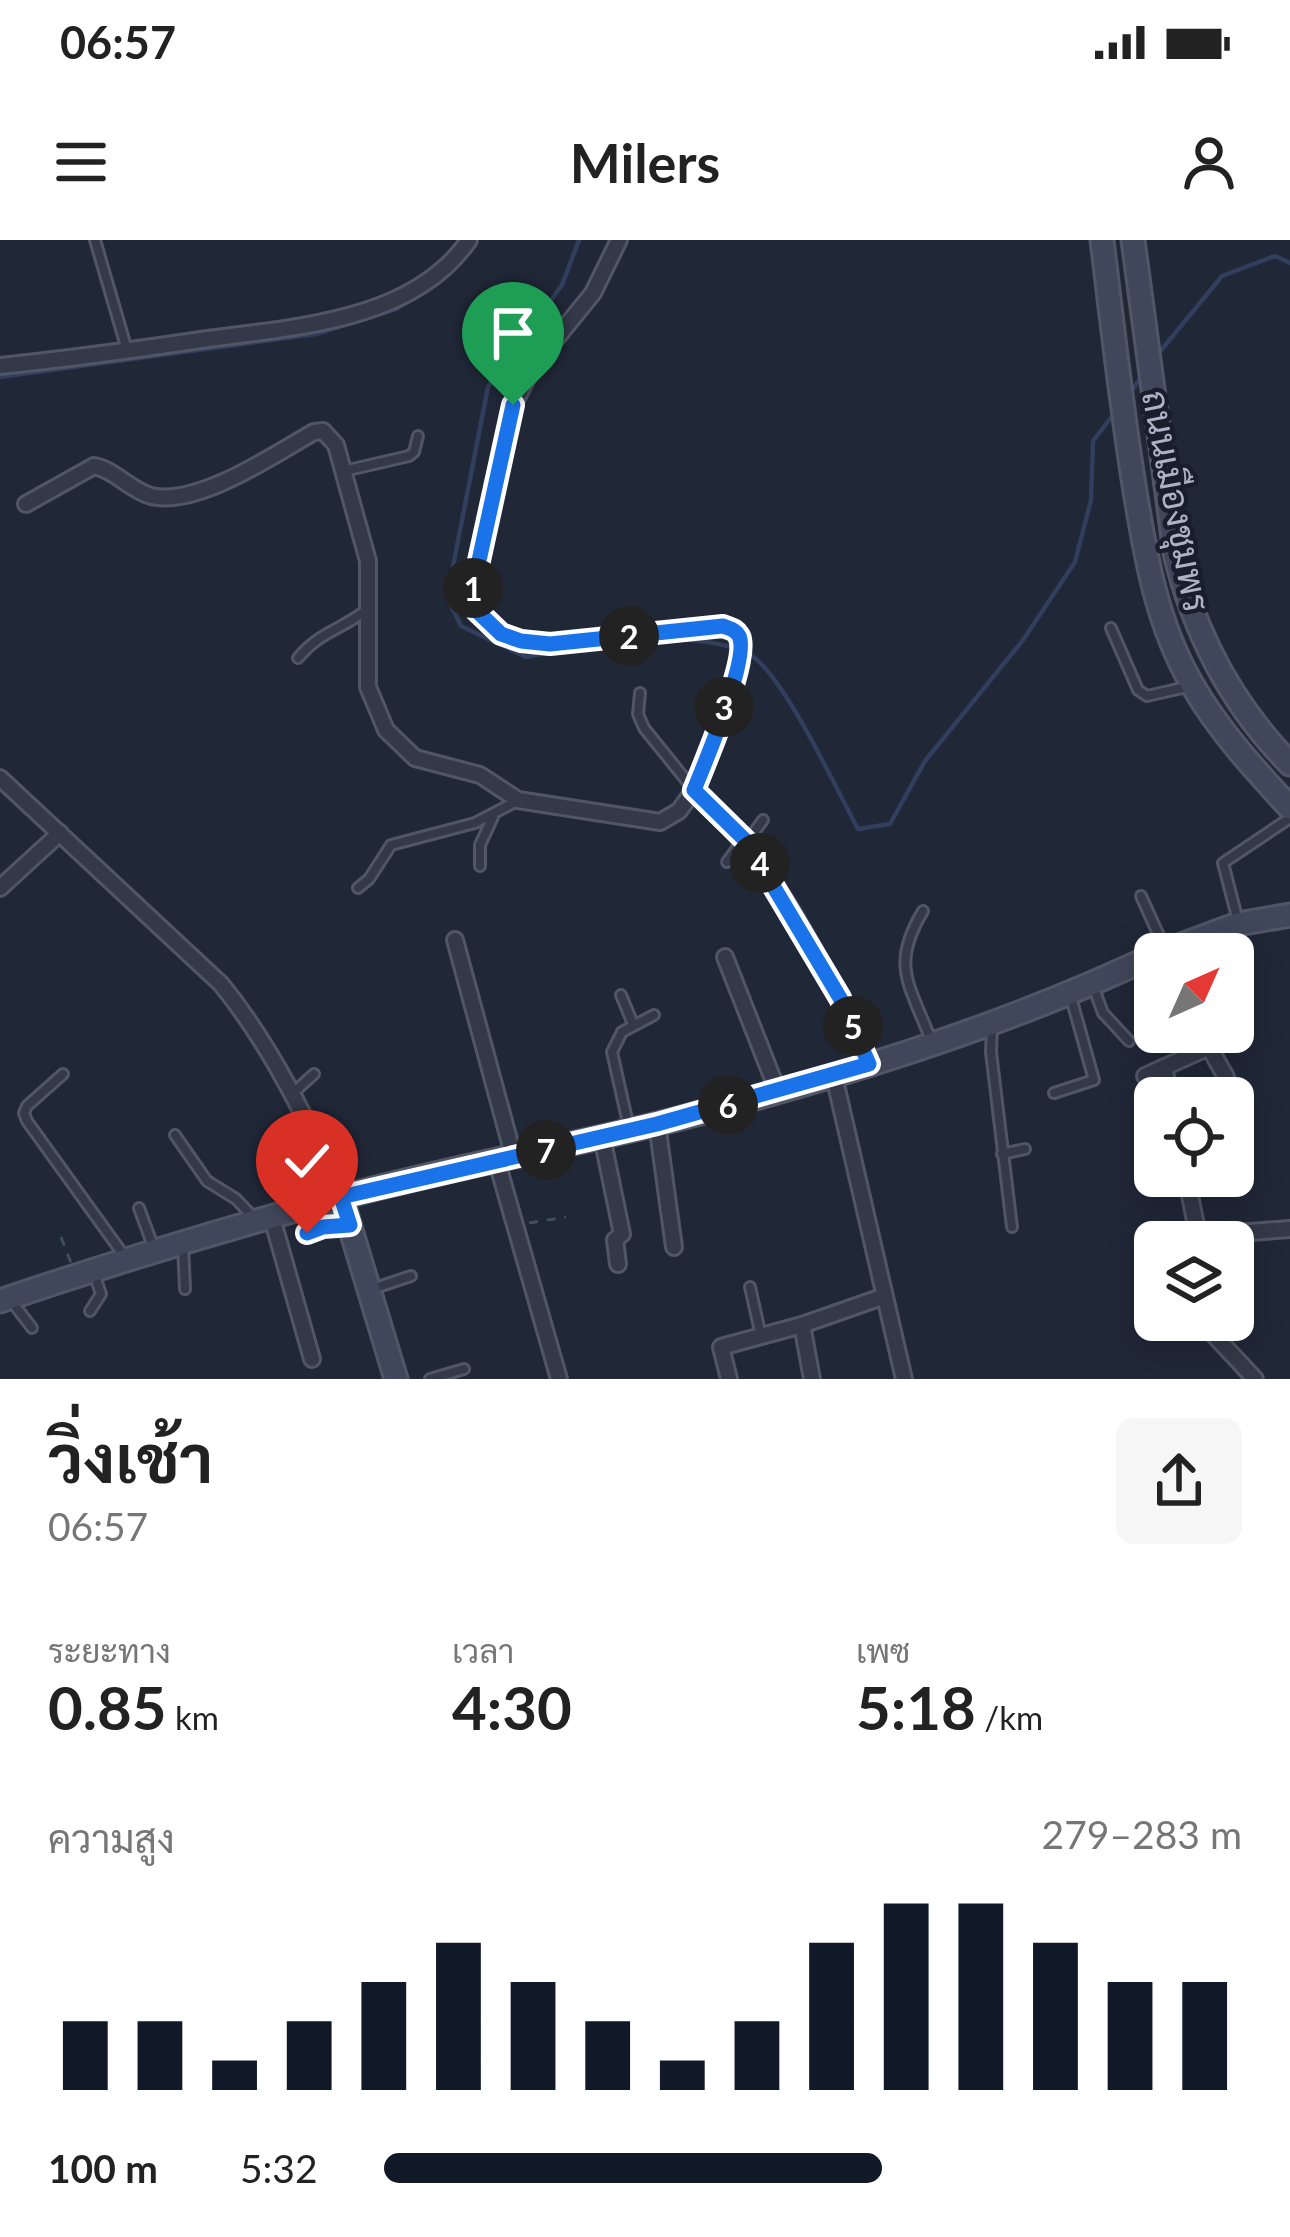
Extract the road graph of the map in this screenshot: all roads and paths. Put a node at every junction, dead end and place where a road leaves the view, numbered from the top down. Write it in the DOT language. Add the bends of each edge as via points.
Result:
graph roads {
  1 [pos="95,240"];
  2 [pos="469,240"];
  3 [pos="619,240"];
  4 [pos="1102,240"];
  5 [pos="1132,240"];
  6 [pos="128,351"];
  7 [pos="0,366"];
  8 [pos="418,436"];
  9 [pos="344,471"];
  10 [pos="26,504"];
  11 [pos="370,607"];
  12 [pos="1112,628"];
  13 [pos="298,658"];
  14 [pos="1192,686"];
  15 [pos="640,693"];
  16 [pos="1287,755"];
  17 [pos="2,784"];
  18 [pos="694,790"];
  19 [pos="518,800"];
  20 [pos="1290,808"];
  21 [pos="494,816"];
  22 [pos="1290,818"];
  23 [pos="763,820"];
  24 [pos="60,833"];
  25 [pos="745,840"];
  26 [pos="727,862"];
  27 [pos="480,866"];
  28 [pos="358,887"];
  29 [pos="0,888"];
  30 [pos="1141,896"];
  31 [pos="923,911"];
  32 [pos="1290,915"];
  33 [pos="1238,924"];
  34 [pos="1153,933"];
  35 [pos="1213,933"];
  36 [pos="455,940"];
  37 [pos="725,957"];
  38 [pos="1134,965"];
  39 [pos="1092,985"];
  40 [pos="1070,992"];
  41 [pos="621,995"];
  42 [pos="654,1015"];
  43 [pos="633,1024"];
  44 [pos="992,1024"];
  45 [pos="1129,1041"];
  46 [pos="932,1043"];
  47 [pos="869,1064"];
  48 [pos="1164,1066"];
  49 [pos="63,1074"];
  50 [pos="314,1074"];
  51 [pos="834,1076"];
  52 [pos="1144,1076"];
  53 [pos="1166,1077"];
  54 [pos="1226,1077"];
  55 [pos="778,1092"];
  56 [pos="1054,1093"];
  57 [pos="292,1094"];
  58 [pos="657,1124"];
  59 [pos="630,1130"];
  60 [pos="175,1136"];
  61 [pos="602,1137"];
  62 [pos="1025,1149"];
  63 [pos="1002,1154"];
  64 [pos="505,1160"];
  65 [pos="341,1197"];
  66 [pos="139,1208"];
  67 [pos="566,1217"];
  68 [pos="265,1220"];
  69 [pos="350,1225"];
  70 [pos="516,1225"];
  71 [pos="1012,1227"];
  72 [pos="1290,1229"];
  73 [pos="1254,1231"];
  74 [pos="307,1233"];
  75 [pos="61,1237"];
  76 [pos="183,1242"];
  77 [pos="674,1247"];
  78 [pos="155,1250"];
  79 [pos="125,1258"];
  80 [pos="618,1264"];
  81 [pos="84,1272"];
  82 [pos="411,1276"];
  83 [pos="750,1288"];
  84 [pos="185,1289"];
  85 [pos="369,1290"];
  86 [pos="882,1297"];
  87 [pos="5,1299"];
  88 [pos="90,1311"];
  89 [pos="802,1325"];
  90 [pos="32,1328"];
  91 [pos="761,1336"];
  92 [pos="1220,1341"];
  93 [pos="312,1359"];
  94 [pos="464,1369"];
  95 [pos="397,1379"];
  96 [pos="430,1379"];
  97 [pos="559,1379"];
  98 [pos="729,1379"];
  99 [pos="812,1379"];
  100 [pos="904,1379"];
  101 [pos="1255,1379"];
  1 -- 6 [label="lane"];
  2 -- 6 [label="street" via="421,286 343,317"];
  3 -- 18 [label="street" via="593,293 513,405 473,588 476,610 521,641 731,628 741,642 738,666"];
  4 -- 14 [label="street, ถนนเมืองชุมพร" via="1143,540 1163,623"];
  5 -- 16 [label="street, ถนนเมืองชุมพร" via="1186,601 1215,664"];
  6 -- 7 [label="street"];
  8 -- 9 [label="lane" via="410,456"];
  9 -- 10 [label="street" via="323,430 196,491 149,495 94,466"];
  9 -- 11 [label="street" via="368,561"];
  11 -- 13 [label="lane" via="324,632"];
  11 -- 19 [label="street" via="368,687 386,730 415,758 480,775"];
  12 -- 14 [label="lane" via="1138,690 1147,696"];
  14 -- 20 [label="street, ถนนเมืองชุมพร"];
  15 -- 18 [label="lane" via="644,728"];
  17 -- 24 [label="street"];
  18 -- 19 [label="street" via="660,822"];
  18 -- 25 [label="street"];
  19 -- 21 [label="lane"];
  21 -- 27 [label="lane"];
  21 -- 28 [label="lane" via="392,845"];
  22 -- 33 [label="lane" via="1222,862"];
  23 -- 25 [label="lane"];
  24 -- 29 [label="street"];
  24 -- 57 [label="street" via="221,984"];
  25 -- 26 [label="lane"];
  25 -- 47 [label="street" via="840,998"];
  30 -- 34 [label="lane"];
  31 -- 46 [label="lane" via="903,964"];
  32 -- 33 [label="street"];
  33 -- 35 [label="street"];
  36 -- 64 [label="street"];
  37 -- 55 [label="street"];
  38 -- 39 [label="street"];
  39 -- 40 [label="street"];
  39 -- 45 [label="lane"];
  40 -- 44 [label="street"];
  40 -- 56 [label="lane" via="1094,1080"];
  41 -- 43 [label="lane"];
  42 -- 43 [label="lane"];
  43 -- 59 [label="lane" via="612,1052"];
  44 -- 46 [label="street"];
  44 -- 63 [label="lane"];
  46 -- 47 [label="street"];
  47 -- 51 [label="street"];
  48 -- 52 [label="street"];
  48 -- 53 [label="street"];
  48 -- 54 [label="street" via="1209,1047"];
  49 -- 79 [label="lane" via="24,1113"];
  50 -- 57 [label="lane"];
  51 -- 55 [label="street"];
  51 -- 86 [label="street"];
  55 -- 58 [label="street"];
  57 -- 65 [label="street"];
  58 -- 59 [label="street"];
  58 -- 77 [label="street"];
  59 -- 61 [label="street"];
  60 -- 68 [label="lane" via="207,1181"];
  61 -- 64 [label="street"];
  61 -- 80 [label="street" via="622,1234 615,1240"];
  62 -- 63 [label="lane"];
  63 -- 71 [label="lane"];
  64 -- 65 [label="street"];
  64 -- 70 [label="street"];
  65 -- 68 [label="street"];
  65 -- 69 [label="street"];
  66 -- 78 [label="lane"];
  67 -- 70 [label="path"];
  68 -- 76 [label="street"];
  68 -- 93 [label="street"];
  69 -- 74 [label="lane"];
  69 -- 85 [label="street"];
  70 -- 97 [label="street"];
  72 -- 73 [label="street"];
  75 -- 81 [label="path"];
  76 -- 78 [label="street"];
  76 -- 84 [label="lane"];
  78 -- 79 [label="street"];
  79 -- 81 [label="street"];
  81 -- 87 [label="street"];
  81 -- 88 [label="lane" via="100,1294"];
  82 -- 85 [label="lane"];
  83 -- 91 [label="lane"];
  85 -- 95 [label="street"];
  86 -- 89 [label="street"];
  86 -- 100 [label="street"];
  87 -- 90 [label="lane"];
  89 -- 91 [label="street"];
  89 -- 99 [label="street"];
  91 -- 98 [label="street" via="721,1348"];
  92 -- 101 [label="street"];
  94 -- 96 [label="lane"];
}
